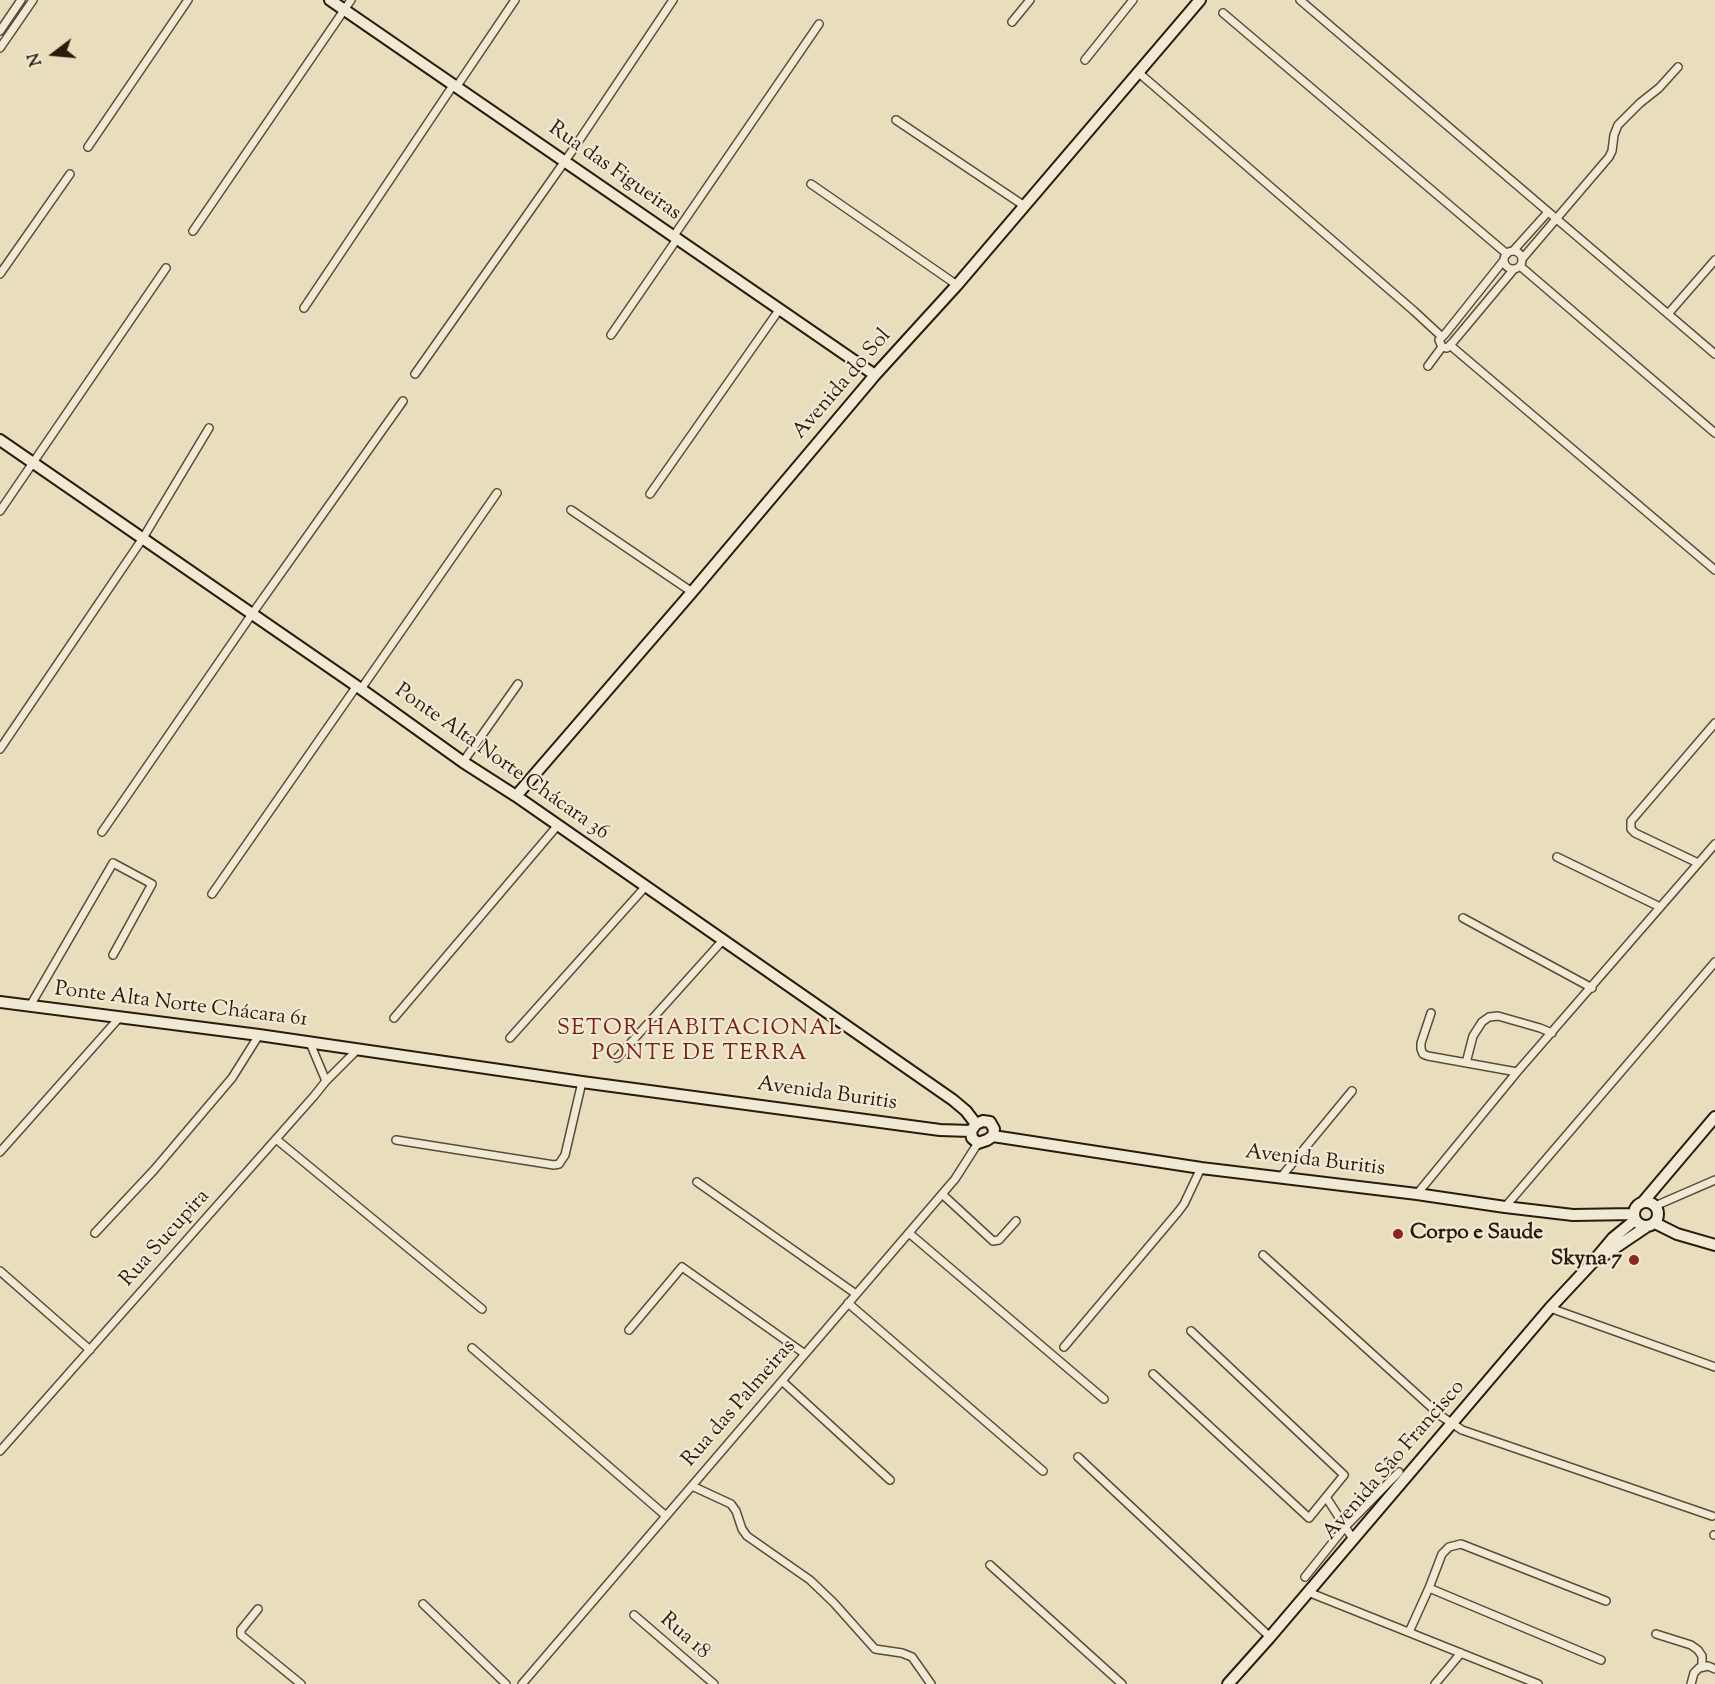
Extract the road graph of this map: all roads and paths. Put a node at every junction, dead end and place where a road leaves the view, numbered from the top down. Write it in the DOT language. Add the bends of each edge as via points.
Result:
graph roads {
  1 [pos="21,0"];
  2 [pos="33,0"];
  3 [pos="188,0"];
  4 [pos="330,0"];
  5 [pos="515,0"];
  6 [pos="673,0"];
  7 [pos="1030,0"];
  8 [pos="1133,0"];
  9 [pos="1200,0"];
  10 [pos="1300,0"];
  11 [pos="348,5"];
  12 [pos="1223,13"];
  13 [pos="1012,22"];
  14 [pos="819,24"];
  15 [pos="0,31"];
  16 [pos="0,48"];
  17 [pos="1085,60"];
  18 [pos="1678,67"];
  19 [pos="1138,73"];
  20 [pos="455,85"];
  21 [pos="896,120"];
  22 [pos="88,147"];
  23 [pos="564,162"];
  24 [pos="70,174"];
  25 [pos="811,184"];
  26 [pos="1023,205"];
  27 [pos="1548,212"];
  28 [pos="1556,218"];
  29 [pos="193,231"];
  30 [pos="1529,233"];
  31 [pos="675,238"];
  32 [pos="1538,240"];
  33 [pos="1508,255"];
  34 [pos="1715,260"];
  35 [pos="1519,265"];
  36 [pos="166,268"];
  37 [pos="0,274"];
  38 [pos="957,285"];
  39 [pos="303,308"];
  40 [pos="779,310"];
  41 [pos="1668,314"];
  42 [pos="611,335"];
  43 [pos="1443,335"];
  44 [pos="1449,345"];
  45 [pos="1715,354"];
  46 [pos="1428,366"];
  47 [pos="416,374"];
  48 [pos="875,375"];
  49 [pos="403,401"];
  50 [pos="209,428"];
  51 [pos="1715,433"];
  52 [pos="0,440"];
  53 [pos="33,462"];
  54 [pos="497,493"];
  55 [pos="650,494"];
  56 [pos="571,510"];
  57 [pos="0,511"];
  58 [pos="143,538"];
  59 [pos="1715,570"];
  60 [pos="692,592"];
  61 [pos="252,614"];
  62 [pos="518,684"];
  63 [pos="358,688"];
  64 [pos="1715,723"];
  65 [pos="0,749"];
  66 [pos="463,762"];
  67 [pos="516,796"];
  68 [pos="558,825"];
  69 [pos="102,832"];
  70 [pos="1715,844"];
  71 [pos="1557,857"];
  72 [pos="1698,863"];
  73 [pos="646,886"];
  74 [pos="212,894"];
  75 [pos="1660,907"];
  76 [pos="1463,918"];
  77 [pos="723,940"];
  78 [pos="113,955"];
  79 [pos="1715,963"];
  80 [pos="1592,988"];
  81 [pos="0,1002"];
  82 [pos="30,1006"];
  83 [pos="1431,1013"];
  84 [pos="119,1018"];
  85 [pos="394,1018"];
  86 [pos="1552,1033"];
  87 [pos="259,1035"];
  88 [pos="510,1038"];
  89 [pos="310,1043"];
  90 [pos="357,1050"];
  91 [pos="617,1058"];
  92 [pos="1466,1063"];
  93 [pos="1517,1072"];
  94 [pos="326,1081"];
  95 [pos="582,1082"];
  96 [pos="1352,1091"];
  97 [pos="1715,1117"];
  98 [pos="973,1127"];
  99 [pos="993,1136"];
  100 [pos="276,1139"];
  101 [pos="396,1140"];
  102 [pos="978,1143"];
  103 [pos="0,1152"];
  104 [pos="1201,1168"];
  105 [pos="1281,1177"];
  106 [pos="1715,1180"];
  107 [pos="697,1182"];
  108 [pos="942,1194"];
  109 [pos="1417,1194"];
  110 [pos="1643,1202"];
  111 [pos="1655,1206"];
  112 [pos="1505,1207"];
  113 [pos="1634,1217"];
  114 [pos="1016,1221"];
  115 [pos="1650,1225"];
  116 [pos="95,1233"];
  117 [pos="909,1233"];
  118 [pos="1715,1245"];
  119 [pos="1263,1255"];
  120 [pos="1592,1263"];
  121 [pos="0,1271"];
  122 [pos="856,1294"];
  123 [pos="848,1303"];
  124 [pos="1550,1308"];
  125 [pos="482,1309"];
  126 [pos="629,1330"];
  127 [pos="1191,1331"];
  128 [pos="1064,1347"];
  129 [pos="472,1348"];
  130 [pos="90,1350"];
  131 [pos="805,1354"];
  132 [pos="1715,1367"];
  133 [pos="1153,1374"];
  134 [pos="782,1381"];
  135 [pos="1104,1400"];
  136 [pos="1452,1424"];
  137 [pos="0,1450"];
  138 [pos="1078,1457"];
  139 [pos="1042,1471"];
  140 [pos="1399,1472"];
  141 [pos="890,1480"];
  142 [pos="692,1486"];
  143 [pos="1326,1497"];
  144 [pos="666,1516"];
  145 [pos="1712,1516"];
  146 [pos="1345,1527"];
  147 [pos="1353,1539"];
  148 [pos="990,1565"];
  149 [pos="1305,1576"];
  150 [pos="1429,1588"];
  151 [pos="1308,1592"];
  152 [pos="1606,1601"];
  153 [pos="423,1604"];
  154 [pos="258,1609"];
  155 [pos="634,1615"];
  156 [pos="1409,1632"];
  157 [pos="1656,1634"];
  158 [pos="1270,1637"];
  159 [pos="1461,1653"];
  160 [pos="1601,1660"];
  161 [pos="1702,1666"];
  162 [pos="1715,1669"];
  163 [pos="301,1684"];
  164 [pos="506,1684"];
  165 [pos="522,1684"];
  166 [pos="714,1684"];
  167 [pos="931,1684"];
  168 [pos="1122,1684"];
  169 [pos="1228,1684"];
  170 [pos="1435,1684"];
  171 [pos="1538,1684"];
  172 [pos="1690,1684"];
  1 -- 15 [label="street"];
  2 -- 16 [label="street"];
  3 -- 22 [label="street"];
  4 -- 11 [label="street, Rua das Figueiras"];
  5 -- 20 [label="street"];
  6 -- 23 [label="street"];
  7 -- 13 [label="street"];
  8 -- 17 [label="street"];
  9 -- 19 [label="street, Avenida do Sol"];
  10 -- 27 [label="street"];
  11 -- 20 [label="street, Rua das Figueiras"];
  11 -- 29 [label="street"];
  12 -- 33 [label="street"];
  14 -- 31 [label="street"];
  18 -- 28 [label="street" via="1618,125 1609,157"];
  19 -- 26 [label="street, Avenida do Sol"];
  19 -- 43 [label="street"];
  20 -- 23 [label="street, Rua das Figueiras"];
  20 -- 39 [label="street"];
  21 -- 26 [label="street"];
  23 -- 31 [label="street, Rua das Figueiras"];
  23 -- 47 [label="street"];
  24 -- 37 [label="street"];
  25 -- 38 [label="street"];
  26 -- 38 [label="street, Avenida do Sol"];
  27 -- 28 [label="street"];
  27 -- 30 [label="street"];
  28 -- 32 [label="street"];
  28 -- 41 [label="street"];
  30 -- 32 [label="street"];
  30 -- 33 [label="street"];
  31 -- 40 [label="street, Rua das Figueiras"];
  31 -- 42 [label="street"];
  32 -- 35 [label="street"];
  33 -- 35 [label="street" via="1519,253"];
  33 -- 35 [label="street" via="1507,267"];
  33 -- 43 [label="street"];
  34 -- 41 [label="street"];
  35 -- 44 [label="street"];
  35 -- 51 [label="street"];
  36 -- 53 [label="street"];
  38 -- 48 [label="street, Avenida do Sol"];
  40 -- 48 [label="street, Rua das Figueiras"];
  40 -- 55 [label="street"];
  41 -- 45 [label="street"];
  43 -- 44 [label="street" via="1449,335"];
  43 -- 44 [label="street" via="1439,340"];
  44 -- 46 [label="street"];
  44 -- 59 [label="street"];
  48 -- 60 [label="street, Avenida do Sol"];
  49 -- 61 [label="street"];
  50 -- 58 [label="street"];
  52 -- 53 [label="street, Ponte Alta Norte Chácara 36"];
  53 -- 57 [label="street"];
  53 -- 58 [label="street, Ponte Alta Norte Chácara 36"];
  54 -- 63 [label="street"];
  56 -- 60 [label="street"];
  58 -- 61 [label="street, Ponte Alta Norte Chácara 36"];
  58 -- 65 [label="street"];
  60 -- 67 [label="street, Avenida do Sol"];
  61 -- 63 [label="street, Ponte Alta Norte Chácara 36"];
  61 -- 69 [label="street"];
  62 -- 66 [label="street"];
  63 -- 66 [label="street, Ponte Alta Norte Chácara 36"];
  63 -- 74 [label="street"];
  64 -- 72 [label="street" via="1631,821 1635,832"];
  66 -- 67 [label="street, Ponte Alta Norte Chácara 36"];
  67 -- 68 [label="street, Ponte Alta Norte Chácara 36"];
  68 -- 73 [label="street, Ponte Alta Norte Chácara 36"];
  68 -- 85 [label="street"];
  70 -- 72 [label="street"];
  71 -- 75 [label="street"];
  72 -- 75 [label="street"];
  73 -- 77 [label="street, Ponte Alta Norte Chácara 36"];
  73 -- 88 [label="street"];
  75 -- 80 [label="street"];
  76 -- 80 [label="street"];
  77 -- 91 [label="street"];
  77 -- 98 [label="street, Ponte Alta Norte Chácara 36" via="953,1100 966,1111"];
  78 -- 82 [label="street" via="152,884 113,863"];
  79 -- 112 [label="street"];
  80 -- 86 [label="street"];
  81 -- 82 [label="street, Ponte Alta Norte Chácara 61"];
  82 -- 84 [label="street, Ponte Alta Norte Chácara 61"];
  83 -- 92 [label="street" via="1421,1043 1424,1054"];
  84 -- 87 [label="street, Ponte Alta Norte Chácara 61"];
  84 -- 103 [label="street"];
  86 -- 92 [label="street" via="1490,1017 1473,1036"];
  86 -- 93 [label="street"];
  87 -- 89 [label="street, Ponte Alta Norte Chácara 61"];
  87 -- 116 [label="street" via="232,1078"];
  89 -- 90 [label="street, Ponte Alta Norte Chácara 61"];
  89 -- 94 [label="street"];
  90 -- 94 [label="street, Rua Sucupira"];
  90 -- 95 [label="street, Avenida Buritis"];
  92 -- 93 [label="street"];
  93 -- 109 [label="street"];
  94 -- 100 [label="street, Rua Sucupira"];
  95 -- 98 [label="street, Avenida Buritis" via="940,1130"];
  95 -- 101 [label="street" via="565,1155 559,1164"];
  96 -- 105 [label="street"];
  97 -- 110 [label="street"];
  98 -- 99 [label="street" via="990,1122"];
  98 -- 102 [label="street" via="972,1138"];
  99 -- 102 [label="street"];
  99 -- 104 [label="street, Avenida Buritis"];
  100 -- 125 [label="street"];
  100 -- 130 [label="street, Rua Sucupira"];
  102 -- 108 [label="street, Rua das Palmeiras"];
  104 -- 105 [label="street, Avenida Buritis"];
  104 -- 128 [label="street" via="1178,1212"];
  105 -- 109 [label="street, Avenida Buritis"];
  106 -- 111 [label="street"];
  107 -- 122 [label="street"];
  108 -- 114 [label="street" via="993,1241 999,1240"];
  108 -- 117 [label="street, Rua das Palmeiras"];
  109 -- 112 [label="street, Avenida Buritis"];
  110 -- 111 [label="street"];
  110 -- 113 [label="street" via="1636,1207"];
  111 -- 115 [label="street" via="1658,1214"];
  112 -- 113 [label="street, Avenida Buritis"];
  113 -- 115 [label="street" via="1640,1225"];
  113 -- 120 [label="street, Avenida São Francisco"];
  115 -- 118 [label="street"];
  115 -- 120 [label="street, Avenida São Francisco"];
  117 -- 122 [label="street, Rua das Palmeiras"];
  117 -- 135 [label="street"];
  119 -- 136 [label="street"];
  120 -- 124 [label="street, Avenida São Francisco"];
  121 -- 130 [label="street"];
  122 -- 123 [label="street, Rua das Palmeiras"];
  123 -- 131 [label="street, Rua das Palmeiras"];
  123 -- 139 [label="street"];
  124 -- 132 [label="street"];
  124 -- 136 [label="street, Avenida São Francisco"];
  126 -- 131 [label="street" via="682,1267"];
  127 -- 143 [label="street" via="1344,1475"];
  129 -- 144 [label="street"];
  130 -- 137 [label="street, Rua Sucupira"];
  131 -- 134 [label="street, Rua das Palmeiras"];
  133 -- 143 [label="street" via="1309,1518"];
  134 -- 141 [label="street"];
  134 -- 142 [label="street, Rua das Palmeiras"];
  136 -- 145 [label="street"];
  136 -- 147 [label="street, Avenida São Francisco"];
  138 -- 158 [label="street"];
  140 -- 146 [label="street"];
  142 -- 144 [label="street, Rua das Palmeiras"];
  142 -- 167 [label="street" via="731,1504 750,1539 810,1580 875,1650 912,1657"];
  143 -- 146 [label="street"];
  144 -- 165 [label="street, Rua das Palmeiras"];
  146 -- 147 [label="street"];
  146 -- 149 [label="street"];
  147 -- 151 [label="street, Avenida São Francisco"];
  148 -- 168 [label="street"];
  150 -- 152 [label="street" via="1442,1554 1461,1544"];
  150 -- 156 [label="street"];
  150 -- 160 [label="street"];
  151 -- 156 [label="street"];
  151 -- 158 [label="street, Avenida São Francisco"];
  153 -- 164 [label="street"];
  154 -- 163 [label="street" via="241,1635"];
  155 -- 166 [label="street, Rua 18"];
  156 -- 159 [label="street"];
  157 -- 161 [label="street" via="1691,1645 1698,1650"];
  158 -- 169 [label="street, Avenida São Francisco"];
  159 -- 170 [label="street"];
  159 -- 171 [label="street"];
  161 -- 162 [label="street"];
  161 -- 172 [label="street" via="1694,1672"];
}
